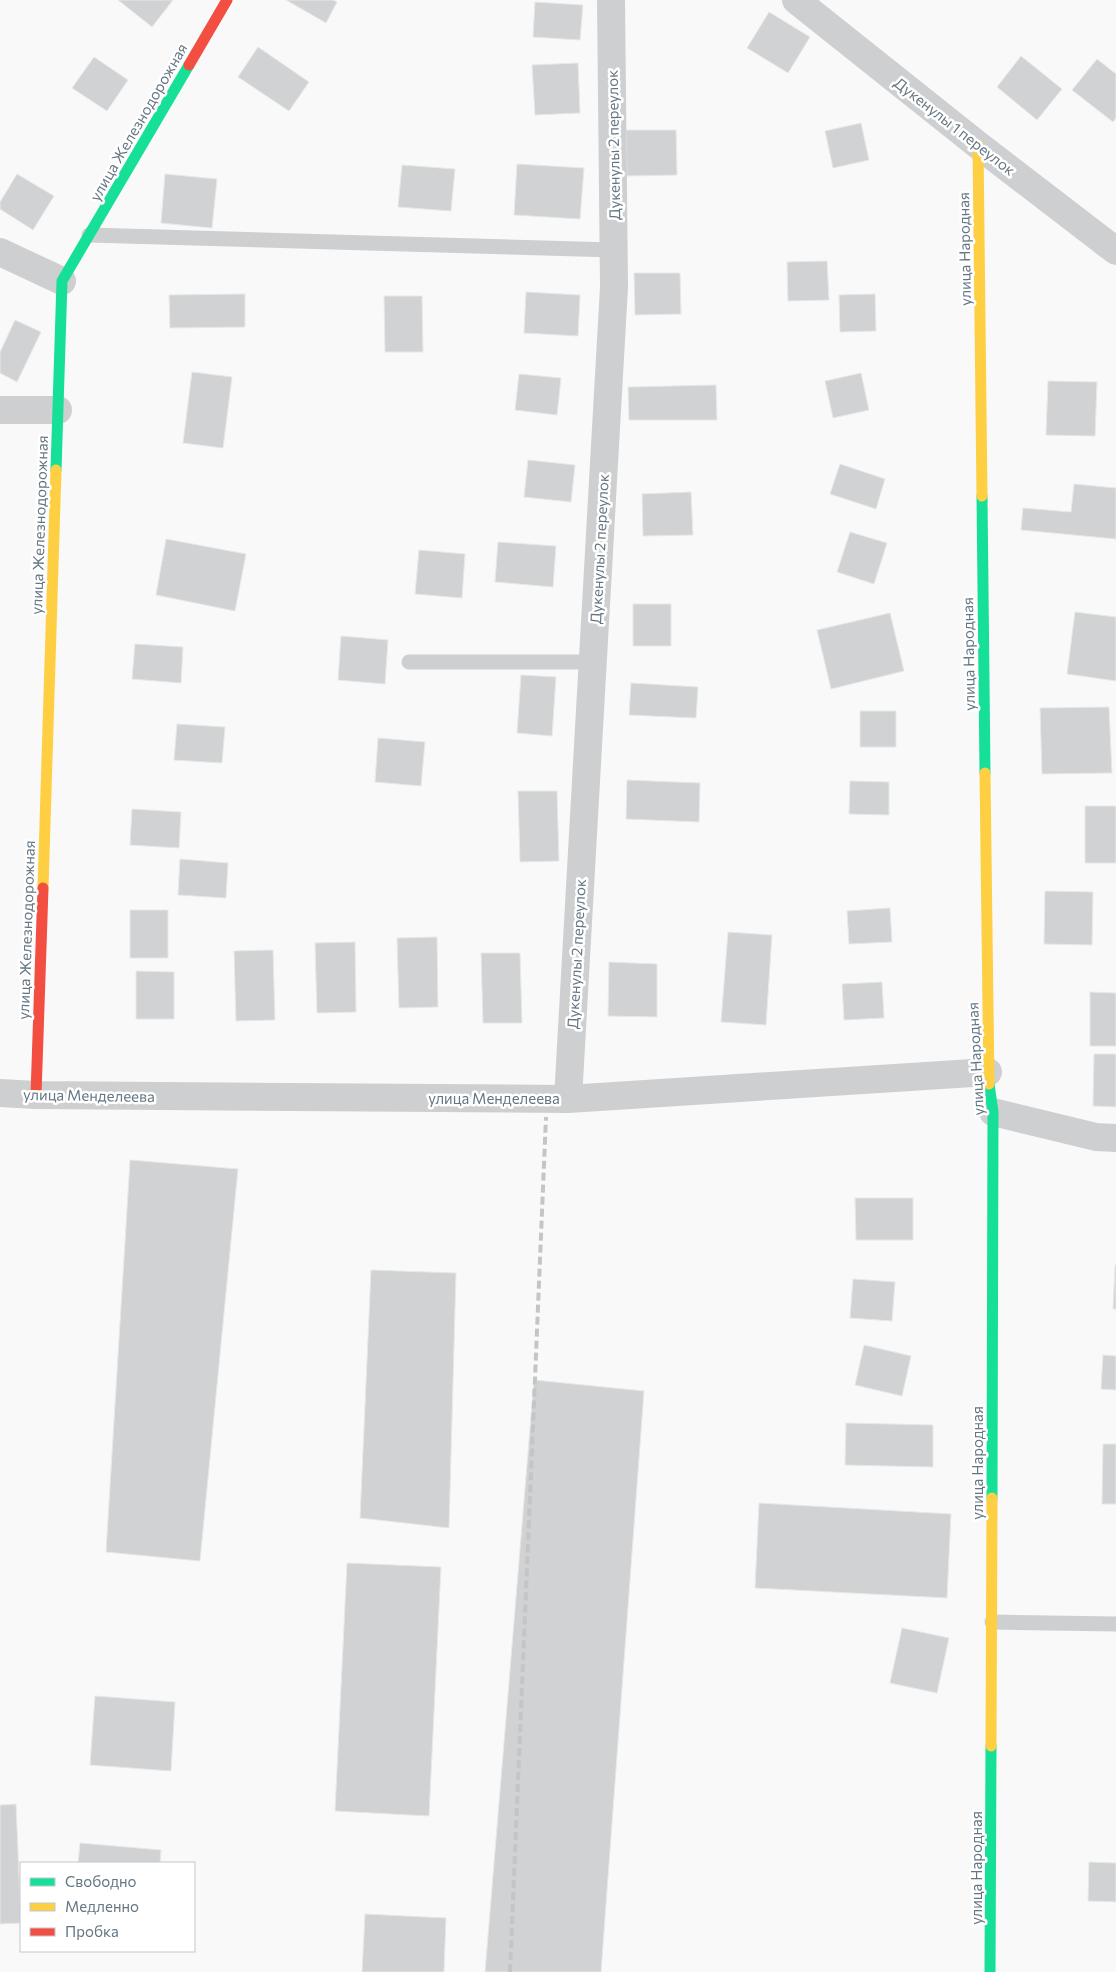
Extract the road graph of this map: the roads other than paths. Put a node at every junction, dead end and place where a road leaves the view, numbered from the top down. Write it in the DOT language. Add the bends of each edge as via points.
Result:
graph roads {
  1 [pos="227,0"];
  2 [pos="610,0"];
  3 [pos="796,0"];
  4 [pos="978,145"];
  5 [pos="89,235"];
  6 [pos="614,250"];
  7 [pos="1116,251"];
  8 [pos="0,252"];
  9 [pos="62,281"];
  10 [pos="0,410"];
  11 [pos="58,410"];
  12 [pos="409,662"];
  13 [pos="593,662"];
  14 [pos="988,1072"];
  15 [pos="0,1093"];
  16 [pos="36,1095"];
  17 [pos="568,1098"];
  18 [pos="993,1112"];
  19 [pos="1116,1138"];
  20 [pos="992,1622"];
  21 [pos="1116,1624"];
  22 [pos="990,1972"];
  1 -- 5 [label="street, улица Железнодорожная"];
  2 -- 6 [label="street, Дукенулы 2 переулок"];
  3 -- 4 [label="street, Дукенулы 1 переулок"];
  4 -- 7 [label="street, Дукенулы 1 переулок"];
  4 -- 14 [label="street, улица Народная"];
  5 -- 6 [label="lane"];
  5 -- 9 [label="street, улица Железнодорожная"];
  6 -- 13 [label="street, Дукенулы 2 переулок"];
  8 -- 9 [label="street"];
  9 -- 11 [label="street, улица Железнодорожная"];
  10 -- 11 [label="street"];
  11 -- 16 [label="street, улица Железнодорожная"];
  12 -- 13 [label="lane"];
  13 -- 17 [label="street, Дукенулы 2 переулок"];
  14 -- 17 [label="street, улица Менделеева"];
  14 -- 18 [label="street, улица Народная"];
  15 -- 16 [label="street, улица Менделеева"];
  16 -- 17 [label="street, улица Менделеева"];
  18 -- 19 [label="street" via="1096,1137"];
  18 -- 20 [label="street, улица Народная"];
  20 -- 21 [label="lane"];
  20 -- 22 [label="street, улица Народная"];
}
